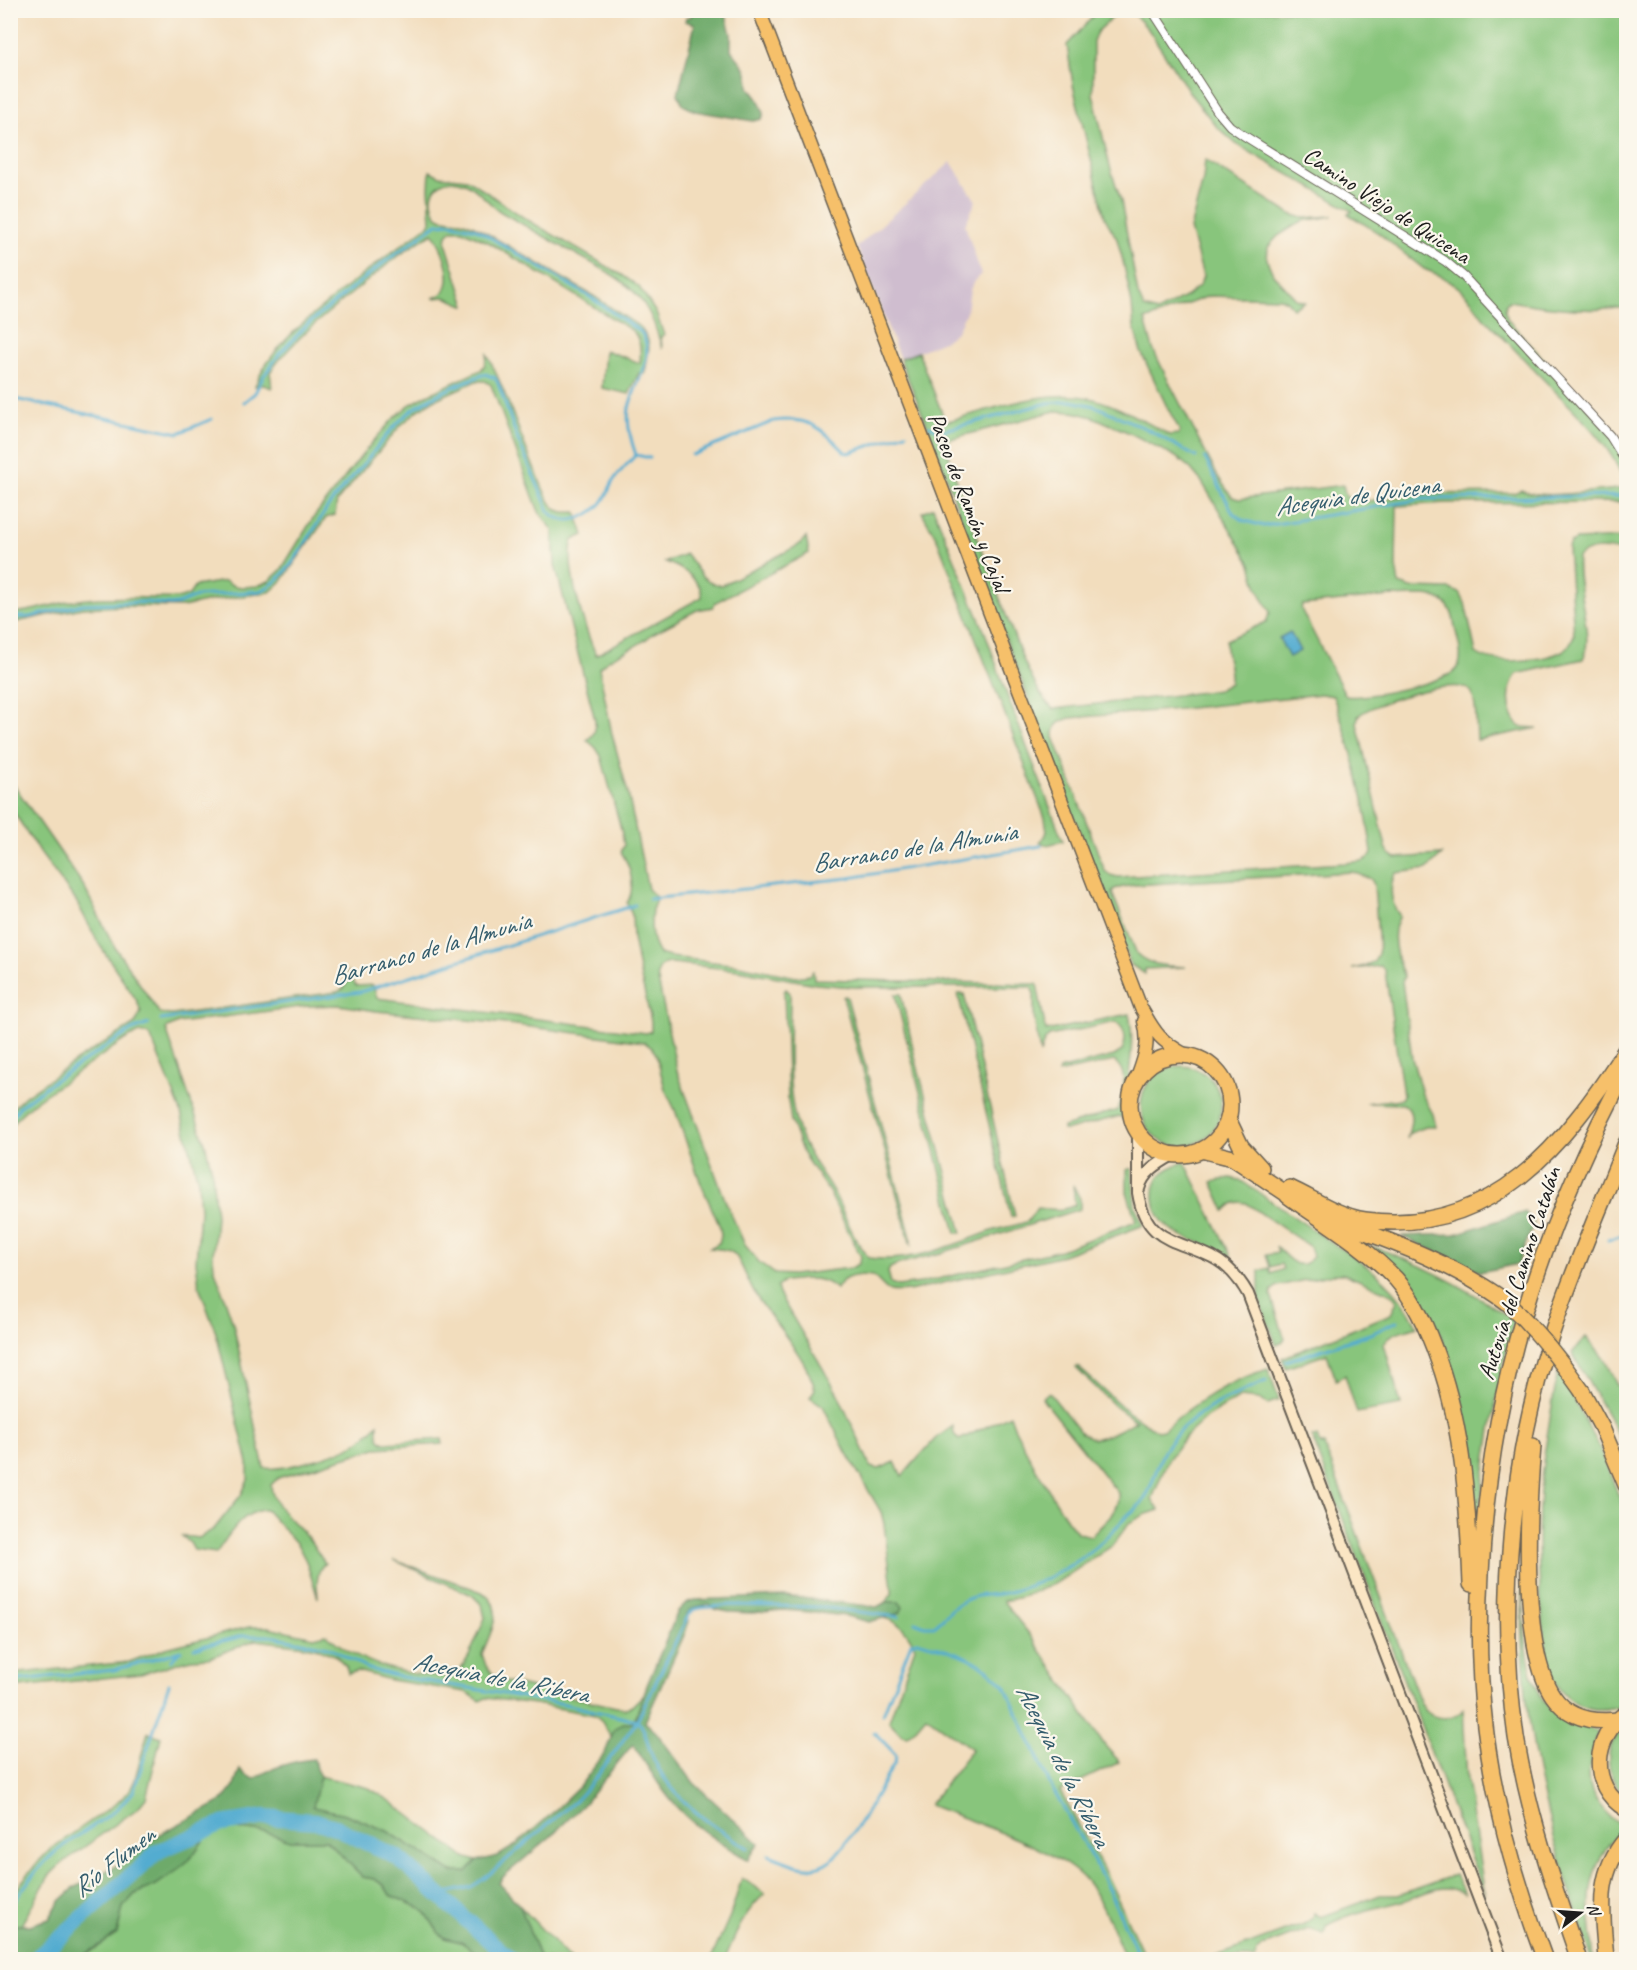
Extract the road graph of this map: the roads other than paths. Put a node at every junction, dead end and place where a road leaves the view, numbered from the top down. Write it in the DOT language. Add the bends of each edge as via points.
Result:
graph roads {
  1 [pos="759,10"];
  2 [pos="1152,10"];
  3 [pos="1626,462"];
  4 [pos="1141,1008"];
  5 [pos="1626,1049"];
  6 [pos="1186,1054"];
  7 [pos="1626,1071"];
  8 [pos="1137,1078"];
  9 [pos="1229,1120"];
  10 [pos="1138,1133"];
  11 [pos="1626,1143"];
  12 [pos="1201,1150"];
  13 [pos="1237,1152"];
  14 [pos="1173,1155"];
  15 [pos="1138,1192"];
  16 [pos="1289,1192"];
  17 [pos="1551,1334"];
  18 [pos="1626,1485"];
  19 [pos="1622,1716"];
  20 [pos="1485,1727"];
  21 [pos="1626,1809"];
  22 [pos="1626,1839"];
  23 [pos="1502,1959"];
  24 [pos="1545,1959"];
  25 [pos="1579,1959"];
  26 [pos="1606,1959"];
  1 -- 4 [label="main road, Paseo de Ramón y Cajal"];
  2 -- 3 [label="street, Camino Viejo de Quicena" via="1230,126 1454,268 1610,436"];
  4 -- 6 [label="main road" via="1165,1044"];
  4 -- 8 [label="main road" via="1148,1035"];
  5 -- 16 [label="highway" via="1602,1086 1540,1160 1485,1201 1460,1212 1411,1222 1364,1220"];
  6 -- 8 [label="highway" via="1153,1062"];
  6 -- 9 [label="highway" via="1210,1064 1219,1074 1229,1098"];
  7 -- 20 [label="highway, Autovía del Camino Catalán" via="1583,1155 1552,1230 1514,1344 1500,1404 1481,1560 1479,1635"];
  8 -- 10 [label="highway" via="1129,1106"];
  9 -- 12 [label="highway"];
  9 -- 13 [label="highway"];
  10 -- 14 [label="highway" via="1147,1143"];
  10 -- 15 [label="street"];
  11 -- 17 [label="highway, Autovía del Camino Catalán"];
  12 -- 13 [label="highway"];
  12 -- 14 [label="highway"];
  13 -- 16 [label="highway"];
  14 -- 15 [label="street" via="1148,1173"];
  15 -- 23 [label="street" via="1143,1211 1161,1236 1221,1263 1248,1294"];
  16 -- 18 [label="highway, bridge" via="1334,1221 1475,1280 1508,1303 1550,1346 1582,1391"];
  16 -- 20 [label="highway" via="1360,1246 1396,1280 1417,1309 1433,1344 1456,1418 1464,1464 1473,1626"];
  17 -- 19 [label="highway" via="1535,1426 1529,1496 1532,1605 1538,1659 1543,1678 1565,1709 1593,1721"];
  17 -- 25 [label="highway, Autovía del Camino Catalán" via="1517,1486 1509,1554 1508,1642 1516,1736 1530,1803"];
  19 -- 21 [label="highway" via="1604,1737 1599,1757 1608,1791"];
  20 -- 24 [label="highway, Autovía del Camino Catalán" via="1509,1849"];
  22 -- 26 [label="highway" via="1606,1872"];
}
